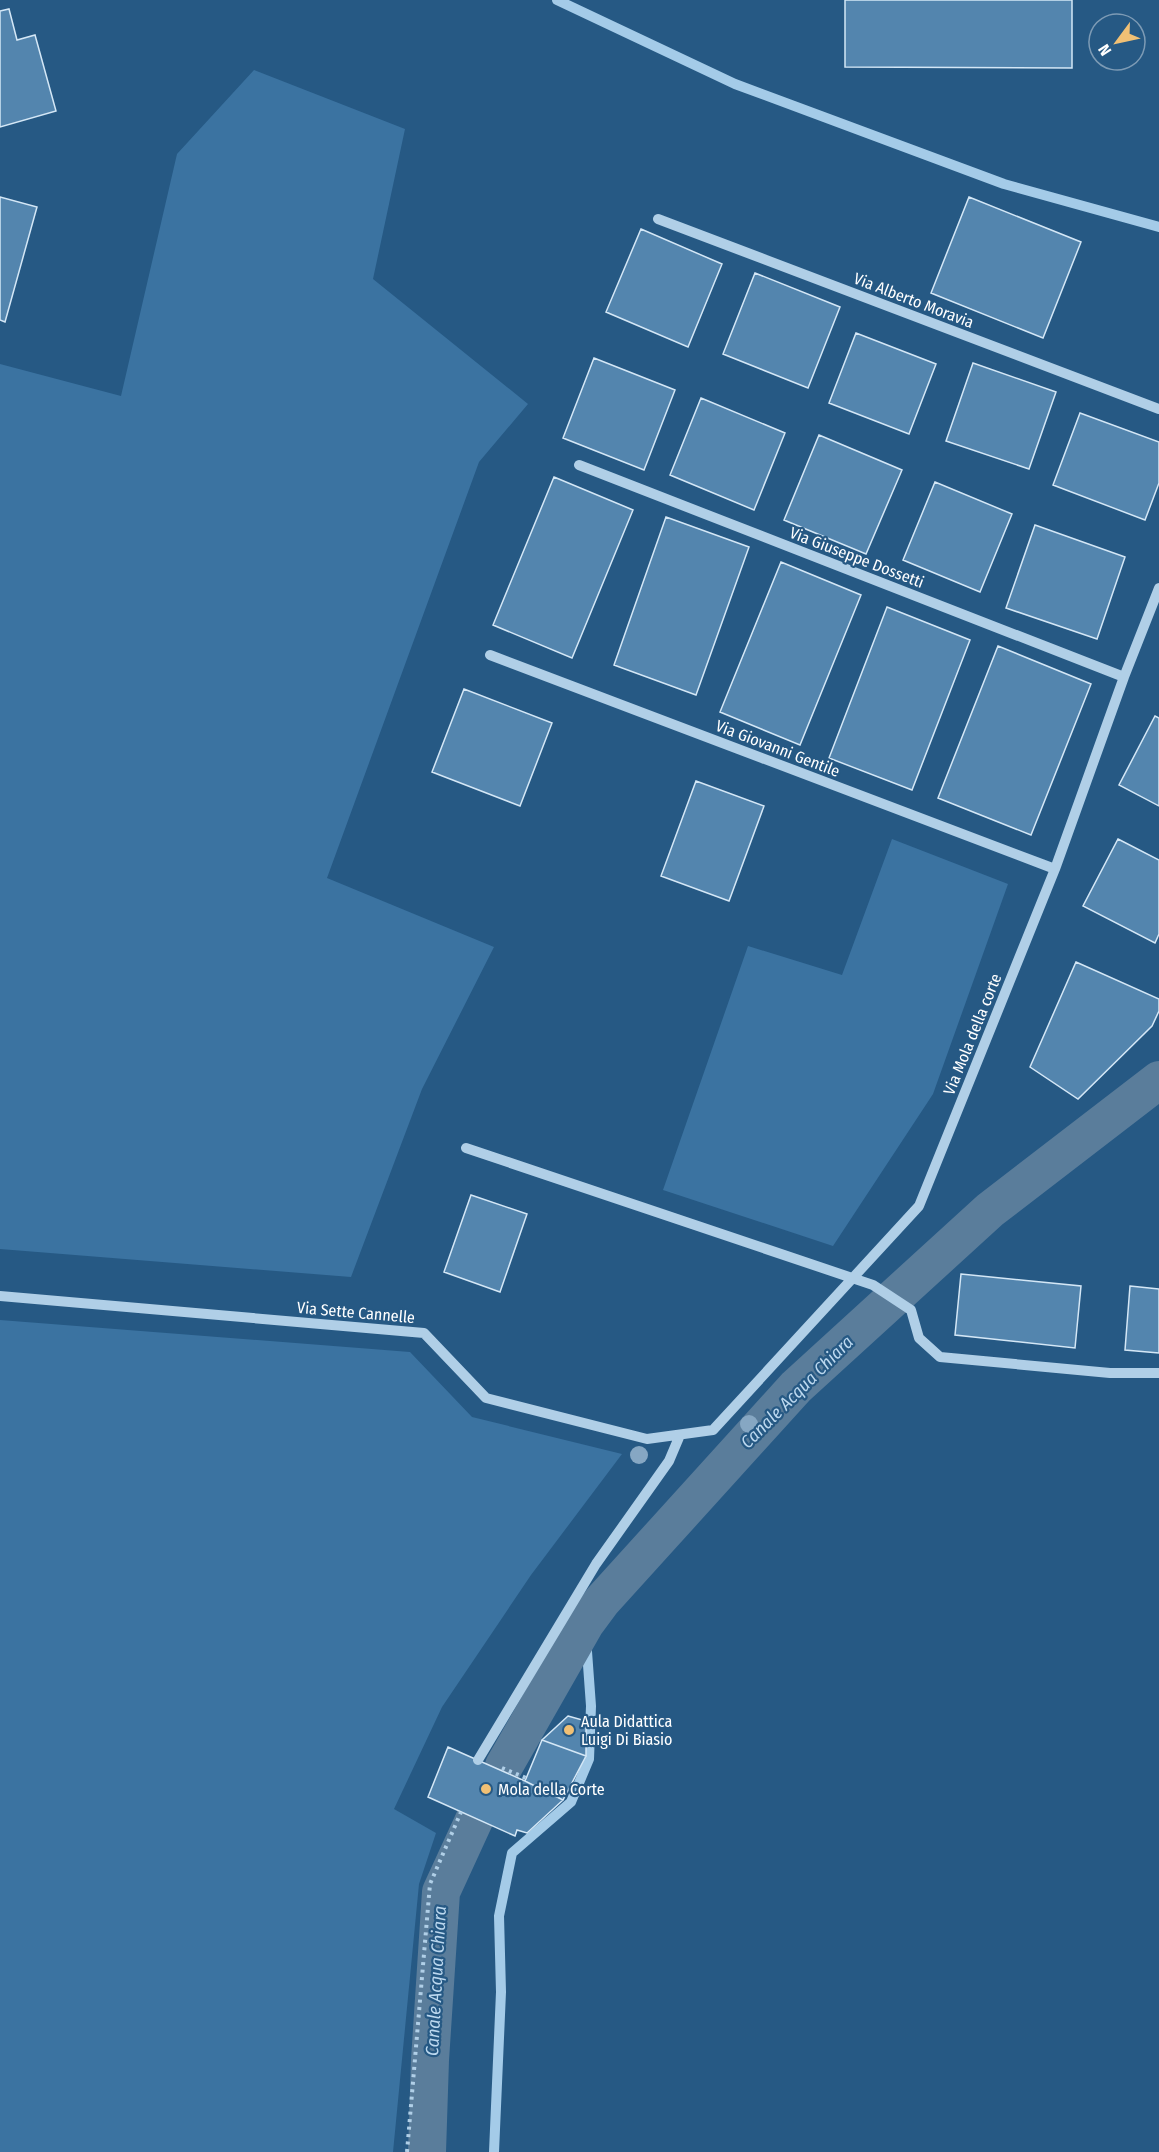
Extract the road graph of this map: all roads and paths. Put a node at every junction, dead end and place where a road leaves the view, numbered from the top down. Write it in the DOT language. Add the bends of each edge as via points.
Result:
graph roads {
  1 [pos="658,219"];
  2 [pos="1159,409"];
  3 [pos="579,465"];
  4 [pos="1159,588"];
  5 [pos="490,655"];
  6 [pos="1124,677"];
  7 [pos="1055,869"];
  8 [pos="466,1148"];
  9 [pos="853,1278"];
  10 [pos="0,1296"];
  11 [pos="1159,1373"];
  12 [pos="713,1430"];
  13 [pos="680,1434"];
  14 [pos="478,1760"];
  15 [pos="461,1812"];
  16 [pos="407,2152"];
  1 -- 2 [label="street, Via Alberto Moravia"];
  3 -- 6 [label="street, Via Giuseppe Dossetti"];
  4 -- 6 [label="street, Via Mola della corte"];
  5 -- 7 [label="street, Via Giovanni Gentile"];
  6 -- 7 [label="street, Via Mola della corte"];
  7 -- 9 [label="street, Via Mola della corte" via="919,1206"];
  8 -- 9 [label="street"];
  9 -- 11 [label="street" via="873,1285 911,1310 919,1338 940,1357 1110,1373"];
  9 -- 12 [label="street, Via Mola della corte"];
  10 -- 13 [label="street, Via Sette Cannelle" via="424,1333 486,1398 647,1439"];
  12 -- 13 [label="street, Via Sette Cannelle"];
  13 -- 14 [label="street" via="669,1461 596,1564"];
  15 -- 16 [label="path" via="430,1884"];
}
